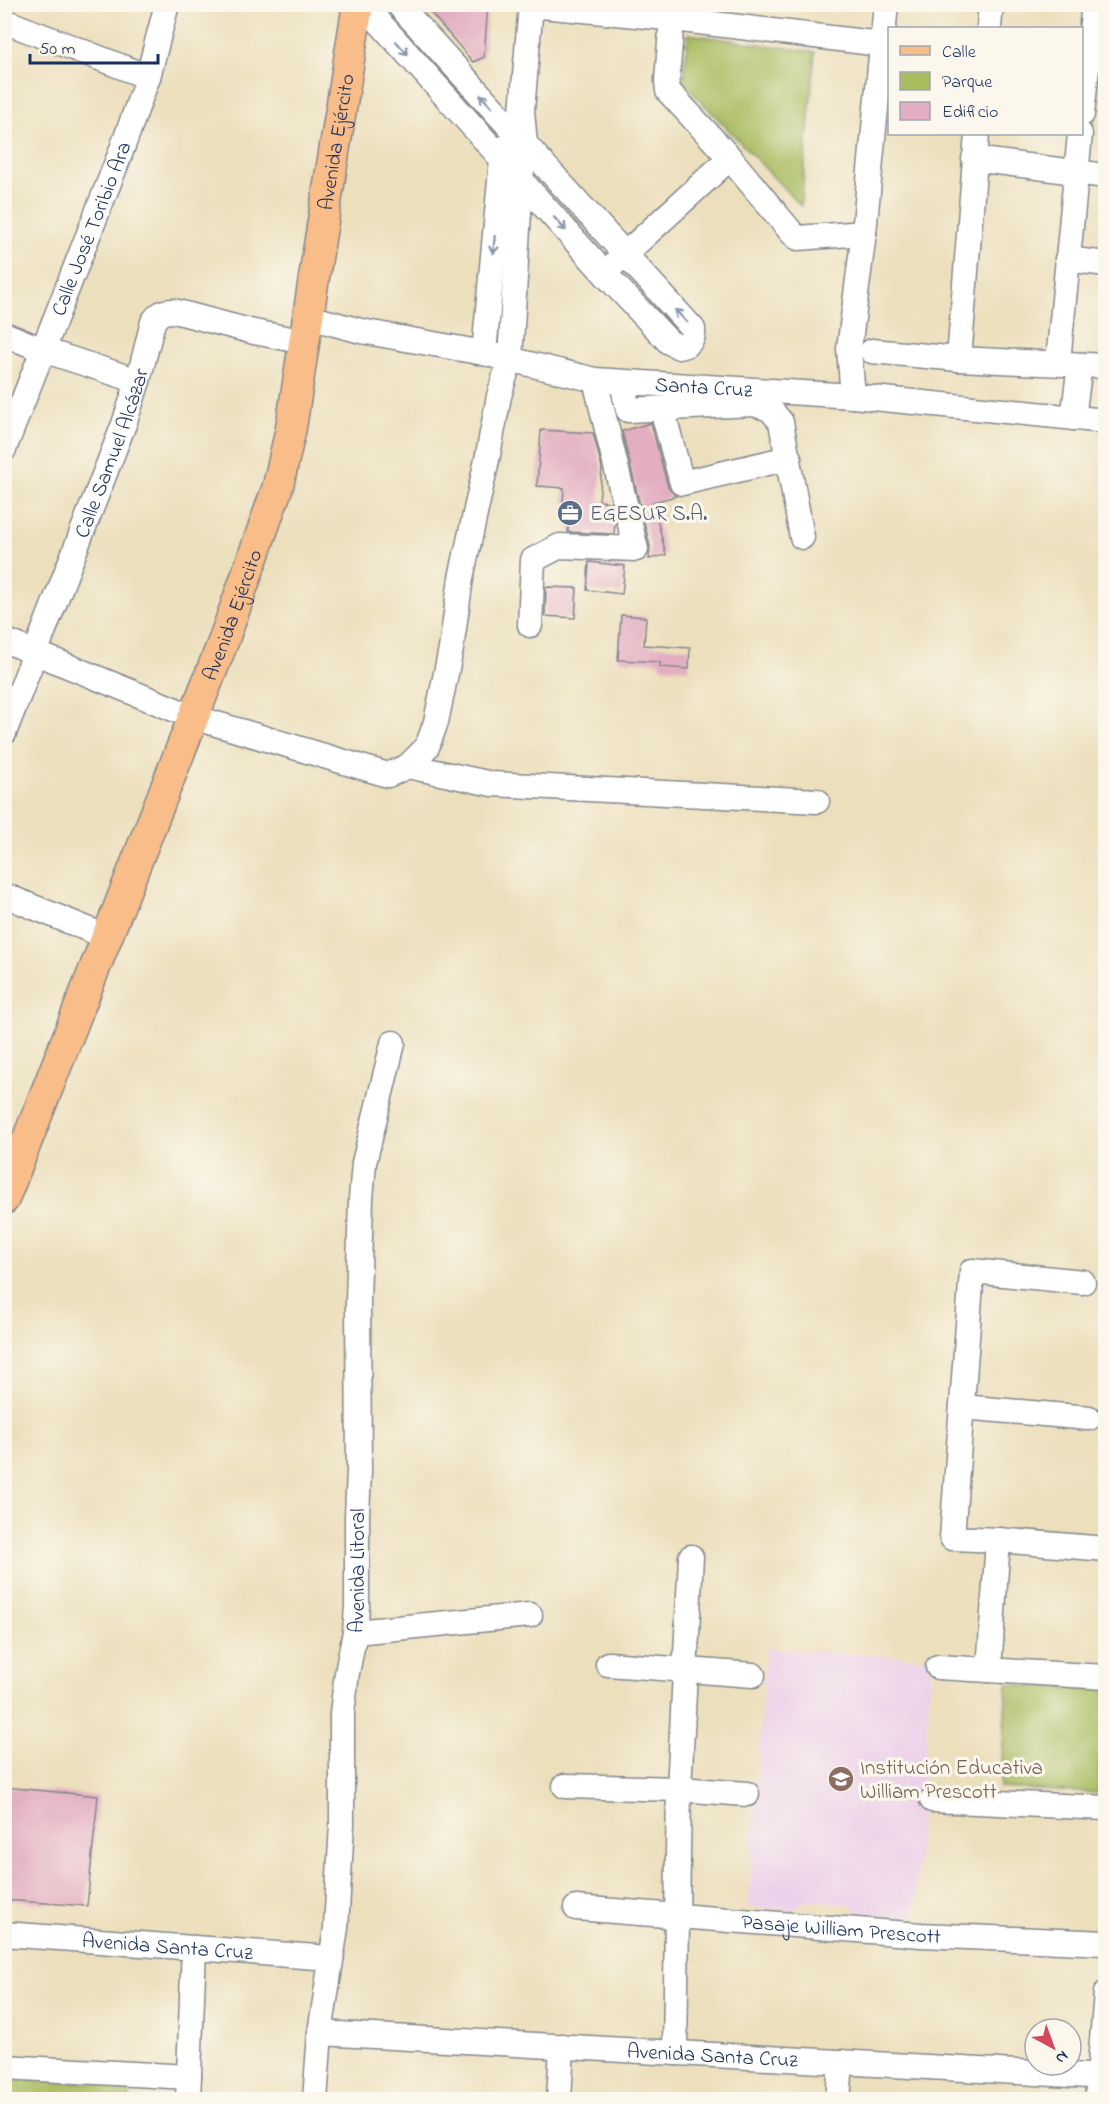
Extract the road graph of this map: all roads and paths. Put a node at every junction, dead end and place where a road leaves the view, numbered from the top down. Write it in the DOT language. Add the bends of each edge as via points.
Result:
graph roads {
  1 [pos="167,4"];
  2 [pos="361,4"];
  3 [pos="398,4"];
  4 [pos="886,4"];
  5 [pos="991,4"];
  6 [pos="1094,4"];
  7 [pos="531,5"];
  8 [pos="672,12"];
  9 [pos="4,21"];
  10 [pos="988,27"];
  11 [pos="881,44"];
  12 [pos="1091,71"];
  13 [pos="147,77"];
  14 [pos="1083,109"];
  15 [pos="514,117"];
  16 [pos="977,135"];
  17 [pos="1080,135"];
  18 [pos="525,144"];
  19 [pos="501,157"];
  20 [pos="730,158"];
  21 [pos="974,159"];
  22 [pos="1076,172"];
  23 [pos="1106,176"];
  24 [pos="521,180"];
  25 [pos="864,233"];
  26 [pos="625,255"];
  27 [pos="1067,259"];
  28 [pos="1106,264"];
  29 [pos="604,273"];
  30 [pos="307,330"];
  31 [pos="4,334"];
  32 [pos="43,350"];
  33 [pos="872,351"];
  34 [pos="484,353"];
  35 [pos="510,359"];
  36 [pos="959,359"];
  37 [pos="1069,364"];
  38 [pos="1106,366"];
  39 [pos="595,380"];
  40 [pos="138,381"];
  41 [pos="622,382"];
  42 [pos="853,396"];
  43 [pos="662,409"];
  44 [pos="1073,418"];
  45 [pos="1106,421"];
  46 [pos="4,449"];
  47 [pos="789,458"];
  48 [pos="802,537"];
  49 [pos="530,625"];
  50 [pos="4,640"];
  51 [pos="37,652"];
  52 [pos="193,717"];
  53 [pos="4,732"];
  54 [pos="408,766"];
  55 [pos="817,801"];
  56 [pos="4,895"];
  57 [pos="107,937"];
  58 [pos="393,1043"];
  59 [pos="4,1199"];
  60 [pos="1083,1282"];
  61 [pos="962,1407"];
  62 [pos="1089,1418"];
  63 [pos="998,1540"];
  64 [pos="1106,1549"];
  65 [pos="691,1557"];
  66 [pos="530,1615"];
  67 [pos="355,1632"];
  68 [pos="608,1664"];
  69 [pos="938,1667"];
  70 [pos="685,1670"];
  71 [pos="989,1670"];
  72 [pos="753,1676"];
  73 [pos="1106,1677"];
  74 [pos="565,1786"];
  75 [pos="679,1789"];
  76 [pos="747,1794"];
  77 [pos="932,1800"];
  78 [pos="1106,1808"];
  79 [pos="576,1908"];
  80 [pos="677,1916"];
  81 [pos="4,1934"];
  82 [pos="1106,1943"];
  83 [pos="194,1948"];
  84 [pos="330,1958"];
  85 [pos="1106,1993"];
  86 [pos="320,2033"];
  87 [pos="562,2046"];
  88 [pos="675,2053"];
  89 [pos="841,2062"];
  90 [pos="4,2067"];
  91 [pos="1101,2084"];
  92 [pos="188,2088"];
  93 [pos="315,2100"];
  94 [pos="559,2100"];
  95 [pos="838,2100"];
  1 -- 13 [label="street, Calle José Toribio Ara"];
  2 -- 19 [label="street, one-way"];
  2 -- 30 [label="main road, Avenida Ejército"];
  15 -- 3 [label="street, one-way"];
  4 -- 11 [label="street"];
  5 -- 10 [label="street"];
  6 -- 12 [label="street"];
  7 -- 8 [label="street"];
  7 -- 15 [label="street"];
  8 -- 11 [label="street"];
  8 -- 20 [label="street" via="668,91"];
  9 -- 13 [label="street"];
  11 -- 25 [label="street"];
  12 -- 14 [label="street"];
  13 -- 32 [label="street, Calle José Toribio Ara"];
  15 -- 18 [label="street"];
  15 -- 19 [label="street"];
  16 -- 21 [label="street"];
  17 -- 22 [label="street"];
  18 -- 24 [label="street"];
  18 -- 26 [label="street"];
  19 -- 24 [label="street"];
  19 -- 34 [label="street, one-way"];
  20 -- 25 [label="street" via="798,238"];
  20 -- 26 [label="street"];
  21 -- 22 [label="street"];
  21 -- 36 [label="street"];
  22 -- 23 [label="street"];
  22 -- 27 [label="street"];
  24 -- 29 [label="street, one-way"];
  24 -- 35 [label="street"];
  25 -- 42 [label="street" via="849,349"];
  26 -- 29 [label="street"];
  29 -- 26 [label="street, one-way" via="669,342 679,347 690,343 693,329"];
  27 -- 28 [label="street"];
  27 -- 37 [label="street"];
  30 -- 34 [label="street, Santa Cruz" via="361,331"];
  30 -- 40 [label="street, Calle Samuel Alcázar" via="254,332 165,311 153,322"];
  30 -- 52 [label="main road, Avenida Ejército" via="278,486"];
  31 -- 32 [label="street"];
  32 -- 40 [label="street"];
  32 -- 46 [label="street, Calle José Toribio Ara"];
  33 -- 36 [label="street"];
  34 -- 35 [label="street, Santa Cruz"];
  35 -- 39 [label="street, Santa Cruz"];
  35 -- 54 [label="street" via="461,578 436,722 427,747"];
  36 -- 37 [label="street"];
  37 -- 38 [label="street"];
  37 -- 44 [label="street"];
  39 -- 41 [label="street, Santa Cruz"];
  39 -- 49 [label="street" via="636,549 560,546 533,560"];
  40 -- 51 [label="street, Calle Samuel Alcázar"];
  41 -- 42 [label="street, Santa Cruz"];
  41 -- 43 [label="street" via="628,410"];
  42 -- 44 [label="street, Santa Cruz"];
  43 -- 47 [label="street" via="754,404 770,409 781,422"];
  43 -- 47 [label="street" via="682,483"];
  44 -- 45 [label="street, Santa Cruz"];
  47 -- 48 [label="street"];
  50 -- 51 [label="street"];
  51 -- 52 [label="street"];
  51 -- 53 [label="street, Calle Samuel Alcázar"];
  52 -- 54 [label="street" via="388,775"];
  52 -- 57 [label="main road, Avenida Ejército"];
  54 -- 55 [label="street" via="492,784"];
  56 -- 57 [label="street"];
  57 -- 59 [label="main road, Avenida Ejército"];
  58 -- 67 [label="street, Avenida Litoral" via="364,1163 361,1199"];
  60 -- 61 [label="street" via="972,1271"];
  61 -- 62 [label="street"];
  61 -- 63 [label="street" via="952,1538"];
  63 -- 64 [label="street"];
  63 -- 71 [label="street"];
  65 -- 70 [label="street"];
  66 -- 67 [label="street"];
  67 -- 84 [label="street, Avenida Litoral" via="342,1713 340,1885"];
  68 -- 70 [label="street"];
  69 -- 71 [label="street"];
  70 -- 72 [label="street"];
  70 -- 75 [label="street"];
  71 -- 73 [label="street"];
  74 -- 75 [label="street"];
  75 -- 76 [label="street"];
  75 -- 80 [label="street"];
  77 -- 78 [label="street"];
  79 -- 80 [label="street, Pasaje William Prescott"];
  80 -- 82 [label="street, Pasaje William Prescott" via="921,1935"];
  80 -- 88 [label="street"];
  81 -- 83 [label="street, Avenida Santa Cruz"];
  83 -- 84 [label="street, Avenida Santa Cruz"];
  83 -- 92 [label="street"];
  84 -- 86 [label="street, Avenida Litoral"];
  85 -- 91 [label="street"];
  86 -- 87 [label="street, Avenida Santa Cruz"];
  86 -- 93 [label="street, Avenida Litoral"];
  87 -- 88 [label="street, Avenida Santa Cruz"];
  87 -- 94 [label="street"];
  88 -- 89 [label="street, Avenida Santa Cruz"];
  89 -- 91 [label="street, Avenida Santa Cruz"];
  89 -- 95 [label="street"];
  90 -- 92 [label="street"];
}
